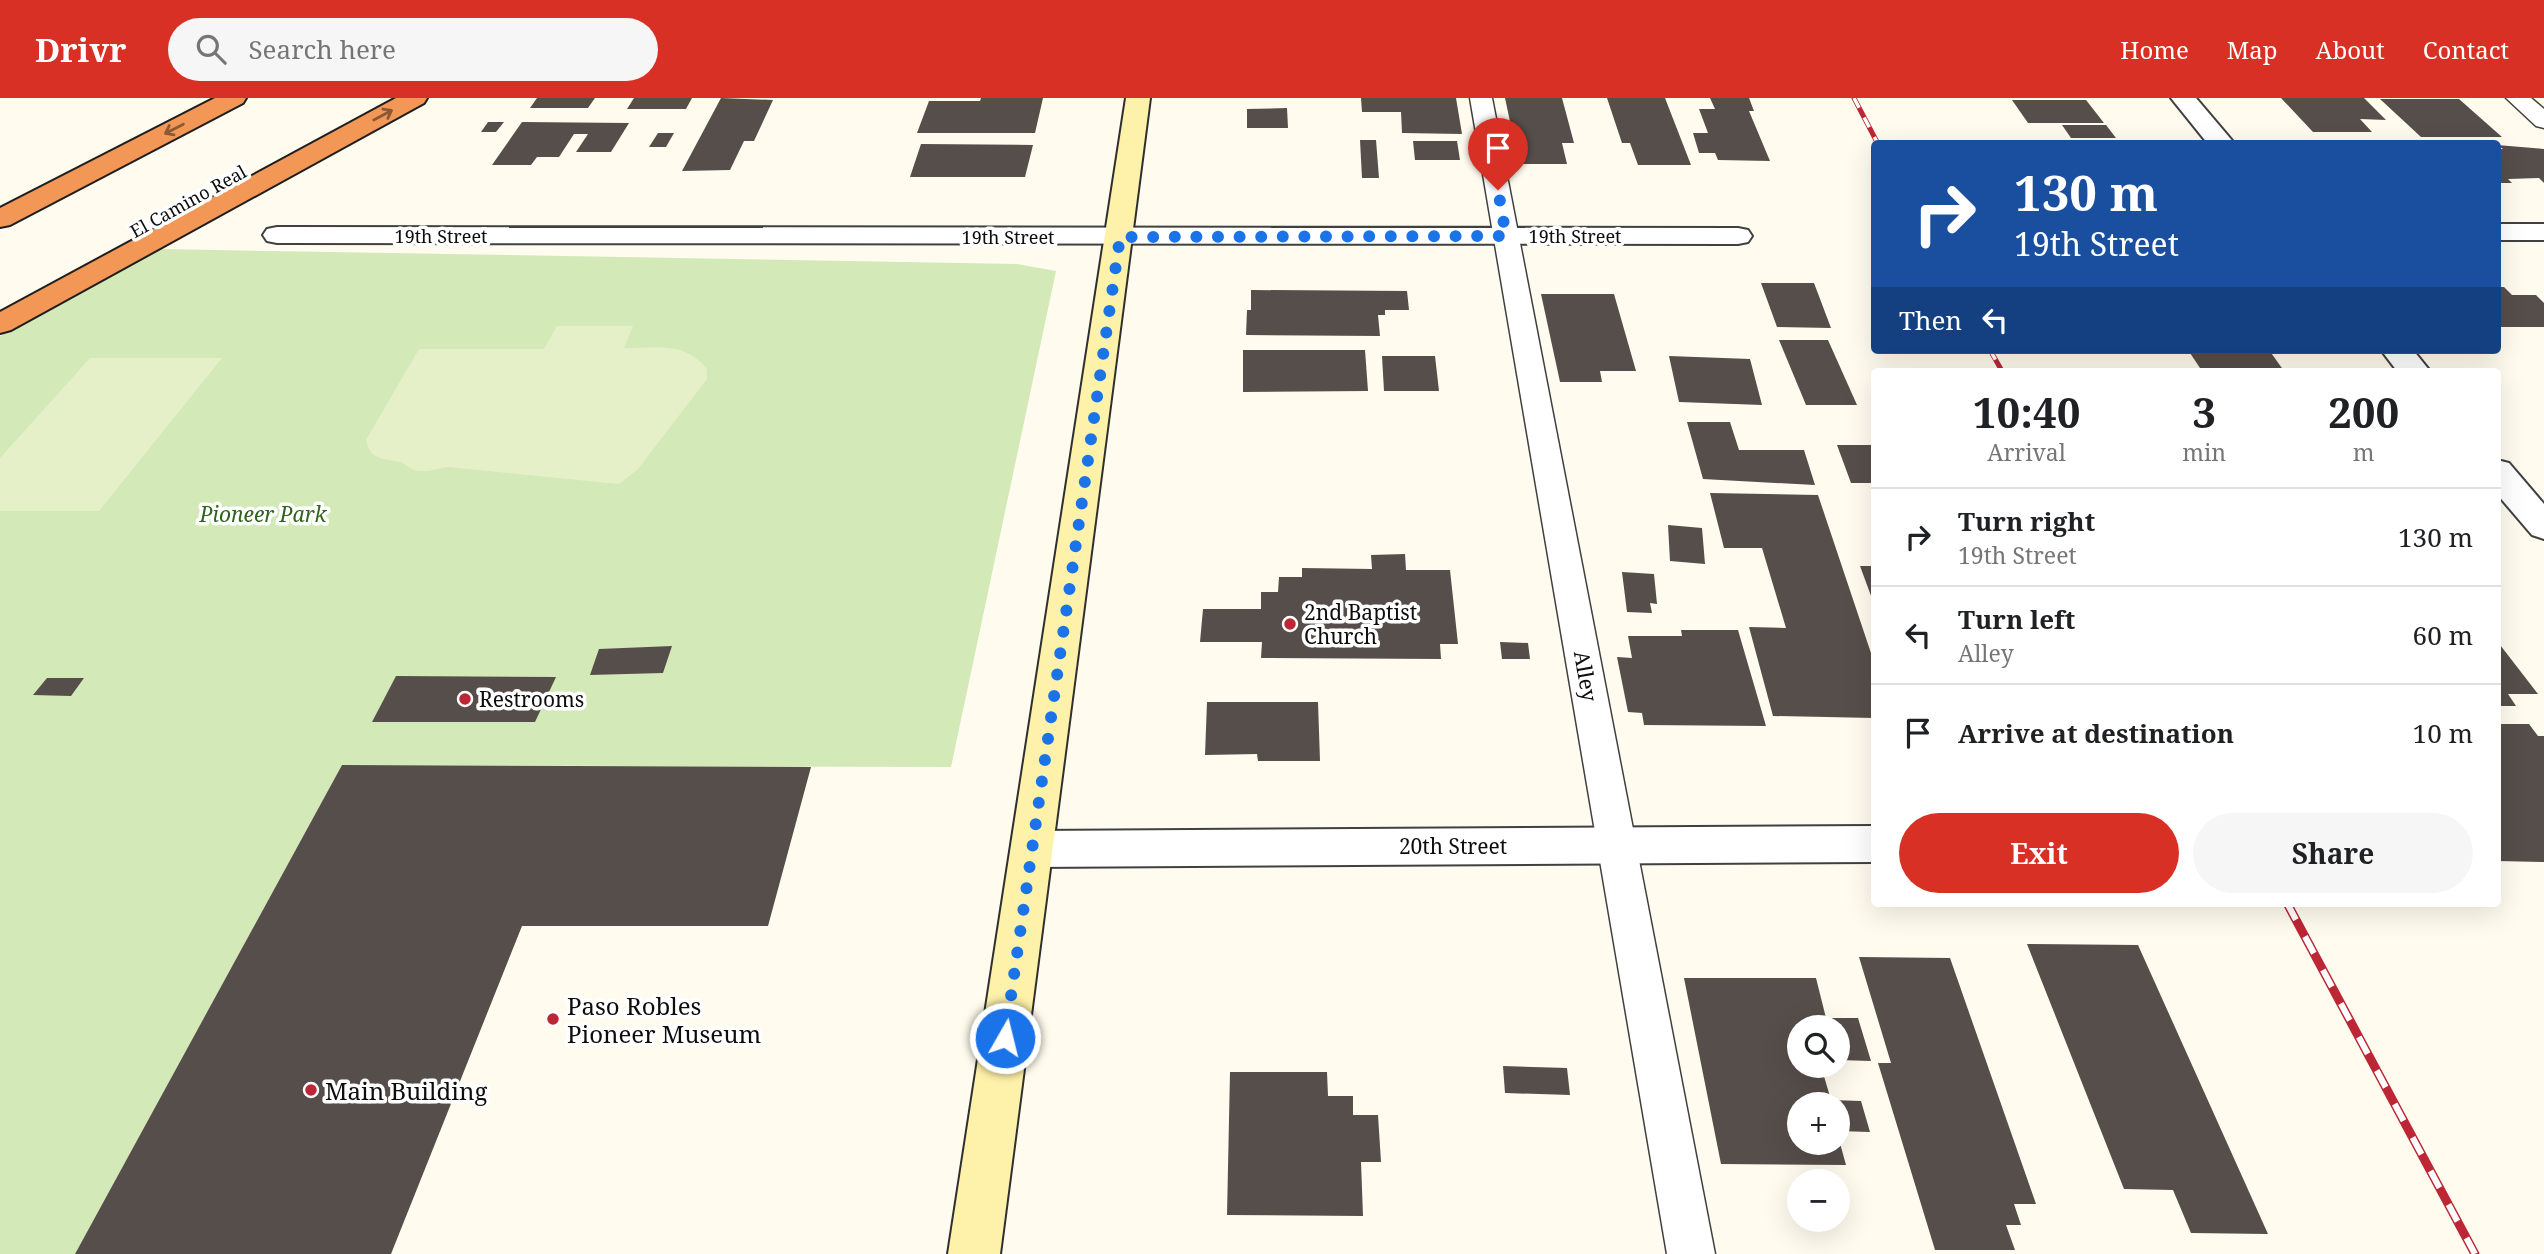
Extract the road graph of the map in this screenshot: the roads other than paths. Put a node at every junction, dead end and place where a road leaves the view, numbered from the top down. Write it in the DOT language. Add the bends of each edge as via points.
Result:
graph roads {
  1 [pos="234,98"];
  2 [pos="375,98"];
  3 [pos="415,98"];
  4 [pos="1138,98"];
  5 [pos="1481,98"];
  6 [pos="2183,98"];
  7 [pos="2517,98"];
  8 [pos="2544,121"];
  9 [pos="2219,140"];
  10 [pos="0,219"];
  11 [pos="2501,232"];
  12 [pos="2544,232"];
  13 [pos="277,235"];
  14 [pos="1506,236"];
  15 [pos="1738,236"];
  16 [pos="1120,237"];
  17 [pos="0,302"];
  18 [pos="0,324"];
  19 [pos="2399,354"];
  20 [pos="2411,368"];
  21 [pos="2501,476"];
  22 [pos="2544,527"];
  23 [pos="1871,844"];
  24 [pos="1616,845"];
  25 [pos="1032,849"];
  26 [pos="974,1254"];
  27 [pos="1691,1254"];
  1 -- 10 [label="highway, one-way"];
  2 -- 17 [label="highway, El Camino Real"];
  18 -- 3 [label="highway, one-way"];
  4 -- 16 [label="main road"];
  5 -- 14 [label="lane, Alley"];
  6 -- 9 [label="street"];
  7 -- 8 [label="lane"];
  11 -- 12 [label="street"];
  13 -- 16 [label="street, 19th Street"];
  14 -- 15 [label="street, 19th Street"];
  14 -- 16 [label="street, 19th Street"];
  14 -- 24 [label="lane, Alley"];
  16 -- 25 [label="main road"];
  19 -- 20 [label="street"];
  21 -- 22 [label="street"];
  23 -- 24 [label="street, 20th Street"];
  24 -- 25 [label="street, 20th Street"];
  24 -- 27 [label="lane, Alley"];
  25 -- 26 [label="main road"];
}
